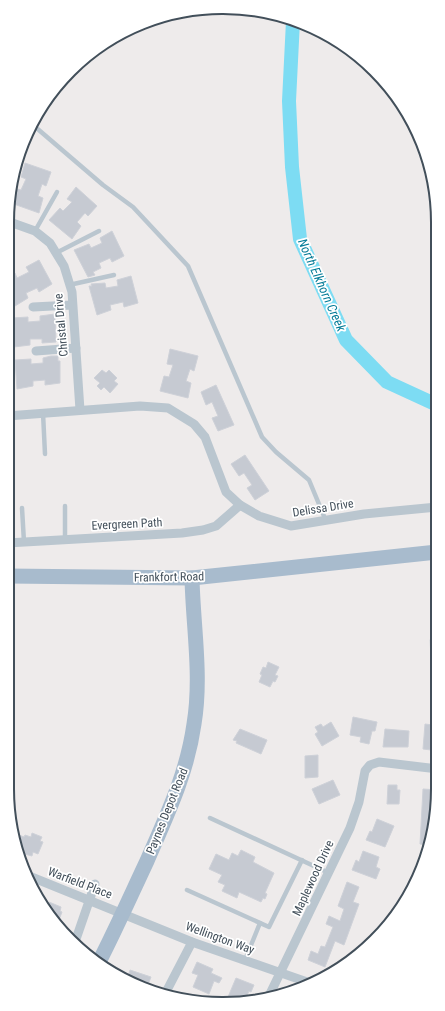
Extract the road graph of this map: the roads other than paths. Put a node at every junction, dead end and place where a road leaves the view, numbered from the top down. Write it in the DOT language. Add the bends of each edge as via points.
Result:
graph roads {
  1 [pos="37,128"];
  2 [pos="57,192"];
  3 [pos="14,226"];
  4 [pos="35,231"];
  5 [pos="99,231"];
  6 [pos="56,253"];
  7 [pos="114,275"];
  8 [pos="69,284"];
  9 [pos="72,305"];
  10 [pos="32,308"];
  11 [pos="76,348"];
  12 [pos="36,351"];
  13 [pos="80,410"];
  14 [pos="43,413"];
  15 [pos="14,415"];
  16 [pos="45,454"];
  17 [pos="240,505"];
  18 [pos="65,506"];
  19 [pos="22,508"];
  20 [pos="431,508"];
  21 [pos="326,521"];
  22 [pos="65,540"];
  23 [pos="24,542"];
  24 [pos="14,543"];
  25 [pos="431,553"];
  26 [pos="14,576"];
  27 [pos="192,578"];
  28 [pos="431,768"];
  29 [pos="210,818"];
  30 [pos="302,860"];
  31 [pos="329,873"];
  32 [pos="35,878"];
  33 [pos="95,884"];
  34 [pos="187,890"];
  35 [pos="90,900"];
  36 [pos="123,913"];
  37 [pos="260,923"];
  38 [pos="77,937"];
  39 [pos="192,942"];
  40 [pos="101,958"];
  41 [pos="245,961"];
  42 [pos="281,974"];
  43 [pos="303,981"];
  44 [pos="167,990"];
  45 [pos="272,991"];
  1 -- 21 [label="lane" via="133,207 188,266 262,437 309,480"];
  2 -- 4 [label="lane"];
  3 -- 4 [label="street, Christal Drive"];
  4 -- 6 [label="street, Christal Drive" via="50,243"];
  5 -- 6 [label="lane"];
  6 -- 8 [label="street, Christal Drive" via="64,266"];
  7 -- 8 [label="lane"];
  8 -- 9 [label="street, Christal Drive"];
  9 -- 10 [label="street"];
  9 -- 11 [label="street, Christal Drive"];
  11 -- 12 [label="street"];
  11 -- 13 [label="street, Christal Drive"];
  13 -- 14 [label="street, Delissa Drive"];
  13 -- 17 [label="street, Delissa Drive" via="154,406 168,408 180,415 194,424 206,437 226,492"];
  14 -- 15 [label="street, Delissa Drive"];
  14 -- 16 [label="lane"];
  17 -- 21 [label="street, Delissa Drive" via="259,516 291,526"];
  17 -- 22 [label="street, Evergreen Path" via="216,526 203,530"];
  18 -- 22 [label="lane"];
  19 -- 23 [label="lane"];
  20 -- 21 [label="street, Delissa Drive" via="364,514"];
  22 -- 23 [label="street, Evergreen Path"];
  23 -- 24 [label="street, Evergreen Path"];
  25 -- 27 [label="main road, Frankfort Road"];
  26 -- 27 [label="main road, Frankfort Road"];
  27 -- 36 [label="main road, Paynes Depot Road" via="197,695 187,760 166,818"];
  28 -- 31 [label="street, Maplewood Drive" via="379,762 370,765 365,771 359,802 350,828"];
  29 -- 30 [label="lane"];
  30 -- 31 [label="lane"];
  30 -- 37 [label="lane" via="269,927"];
  31 -- 42 [label="street, Maplewood Drive"];
  32 -- 35 [label="street, Warfield Place"];
  33 -- 35 [label="street"];
  34 -- 37 [label="lane"];
  35 -- 36 [label="street, Warfield Place"];
  35 -- 38 [label="street"];
  36 -- 39 [label="street, Wellington Way"];
  36 -- 40 [label="main road, Paynes Depot Road"];
  37 -- 41 [label="lane"];
  39 -- 41 [label="street, Wellington Way"];
  39 -- 44 [label="street"];
  41 -- 42 [label="street, Wellington Way"];
  42 -- 43 [label="street, Wellington Way"];
  42 -- 45 [label="street, Maplewood Drive"];
}
